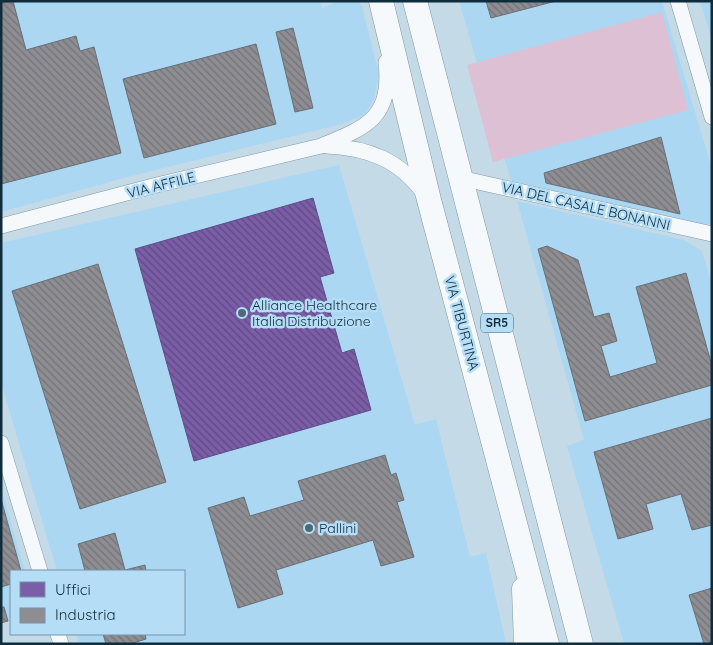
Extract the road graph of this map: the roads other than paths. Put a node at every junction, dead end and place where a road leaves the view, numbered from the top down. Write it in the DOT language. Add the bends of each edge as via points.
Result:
graph roads {
  1 [pos="380,1"];
  2 [pos="416,1"];
  3 [pos="678,1"];
  4 [pos="712,117"];
  5 [pos="320,146"];
  6 [pos="460,178"];
  7 [pos="429,200"];
  8 [pos="1,226"];
  9 [pos="712,234"];
  10 [pos="1,443"];
  11 [pos="526,560"];
  12 [pos="40,570"];
  13 [pos="526,644"];
  14 [pos="548,644"];
  15 [pos="581,644"];
  1 -- 5 [label="street, VIA AFFILE" via="388,81 385,100 376,116 364,126"];
  1 -- 7 [label="main road, VIA TIBURTINA"];
  2 -- 6 [label="main road, SR5"];
  3 -- 4 [label="street"];
  5 -- 7 [label="street, VIA AFFILE" via="357,148 386,158 405,172"];
  5 -- 8 [label="street, VIA AFFILE"];
  6 -- 9 [label="street, VIA DEL CASALE BONANNI"];
  6 -- 15 [label="main road, SR5"];
  7 -- 11 [label="main road, VIA TIBURTINA"];
  10 -- 12 [label="street"];
  11 -- 13 [label="main road"];
  11 -- 14 [label="main road, VIA TIBURTINA"];
}
